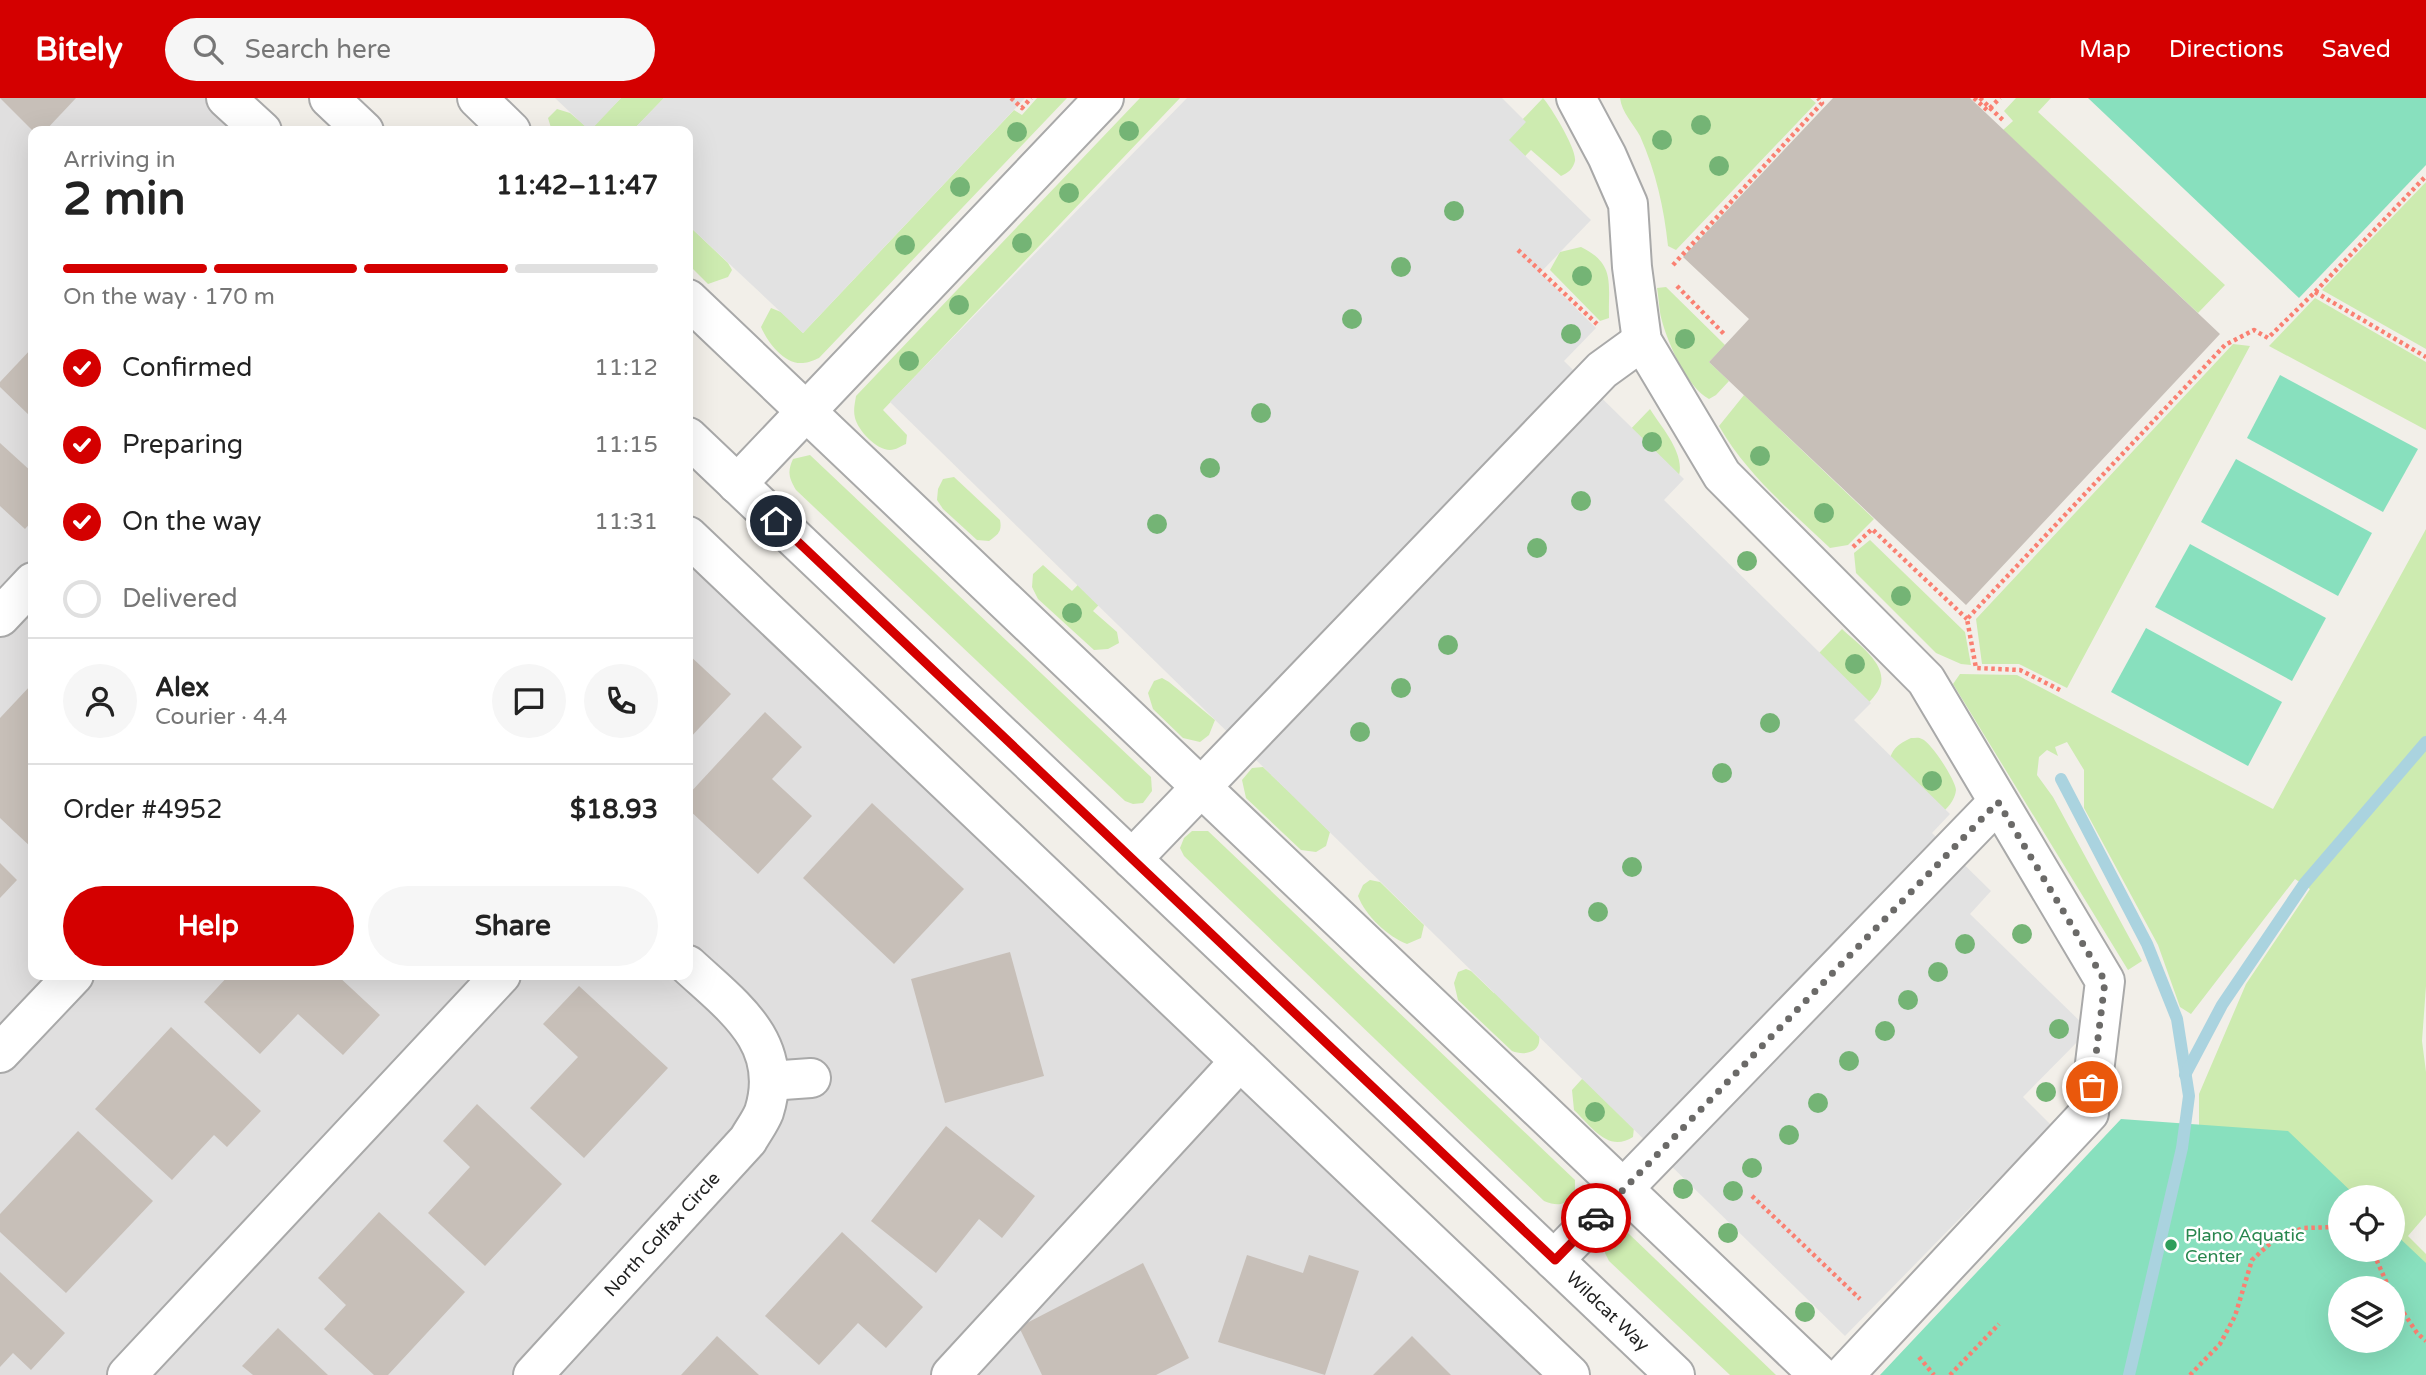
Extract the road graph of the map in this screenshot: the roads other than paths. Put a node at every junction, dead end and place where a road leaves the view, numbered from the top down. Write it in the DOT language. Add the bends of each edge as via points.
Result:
graph roads {
  1 [pos="226,98"];
  2 [pos="477,98"];
  3 [pos="1104,98"];
  4 [pos="1576,98"];
  5 [pos="257,126"];
  6 [pos="506,126"];
  7 [pos="693,304"];
  8 [pos="1642,341"];
  9 [pos="806,411"];
  10 [pos="693,442"];
  11 [pos="737,484"];
  12 [pos="693,541"];
  13 [pos="28,587"];
  14 [pos="0,617"];
  15 [pos="1201,788"];
  16 [pos="1998,802"];
  17 [pos="1132,859"];
  18 [pos="693,970"];
  19 [pos="69,980"];
  20 [pos="496,980"];
  21 [pos="0,1053"];
  22 [pos="1240,1061"];
  23 [pos="811,1077"];
  24 [pos="769,1082"];
  25 [pos="1623,1190"];
  26 [pos="1555,1260"];
  27 [pos="128,1375"];
  28 [pos="533,1375"];
  29 [pos="951,1375"];
  30 [pos="1570,1375"];
  31 [pos="1675,1375"];
  32 [pos="1819,1375"];
  33 [pos="1844,1375"];
  1 -- 5 [label="street"];
  2 -- 6 [label="street"];
  3 -- 9 [label="street"];
  4 -- 8 [label="street" via="1628,205"];
  7 -- 9 [label="street"];
  8 -- 15 [label="street" via="1602,370"];
  8 -- 16 [label="street" via="1722,475 1926,680"];
  9 -- 11 [label="street"];
  9 -- 15 [label="street"];
  10 -- 11 [label="street, Wildcat Way"];
  11 -- 17 [label="street, Wildcat Way"];
  12 -- 22 [label="street"];
  13 -- 14 [label="street"];
  15 -- 17 [label="street"];
  15 -- 25 [label="street"];
  16 -- 25 [label="street"];
  16 -- 33 [label="street" via="2105,981 2089,1113"];
  17 -- 26 [label="street, Wildcat Way"];
  18 -- 24 [label="street, North Colfax Circle" via="749,1022 763,1050"];
  19 -- 21 [label="street"];
  20 -- 27 [label="street"];
  22 -- 29 [label="street"];
  22 -- 30 [label="street"];
  23 -- 24 [label="street"];
  24 -- 28 [label="street, North Colfax Circle" via="764,1113 748,1140"];
  25 -- 26 [label="street"];
  25 -- 32 [label="street"];
  26 -- 31 [label="street, Wildcat Way"];
}
